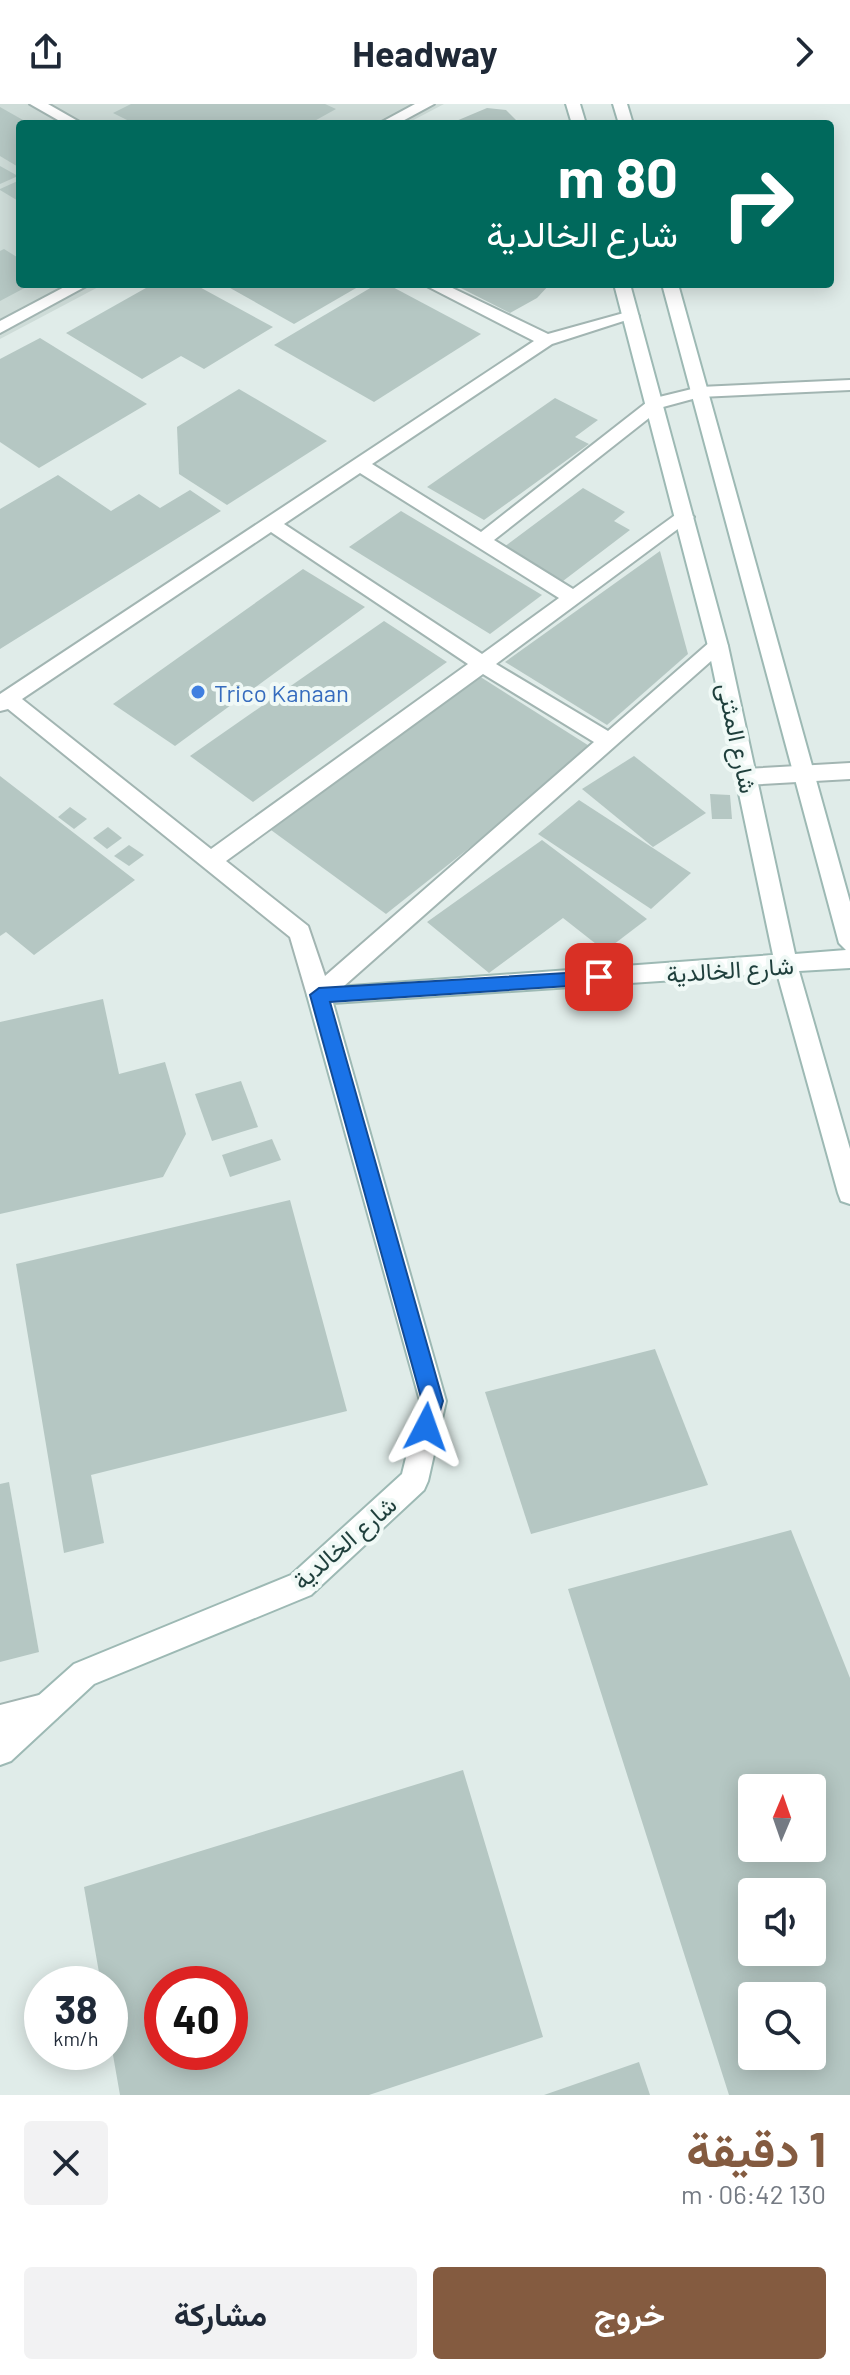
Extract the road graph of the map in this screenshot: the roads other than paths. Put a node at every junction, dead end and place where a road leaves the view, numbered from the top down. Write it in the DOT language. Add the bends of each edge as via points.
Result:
graph roads {
  1 [pos="37,104"];
  2 [pos="427,104"];
  3 [pos="68,120"];
  4 [pos="393,120"];
  5 [pos="75,288"];
  6 [pos="439,288"];
  7 [pos="623,288"];
  8 [pos="671,288"];
  9 [pos="631,316"];
  10 [pos="0,328"];
  11 [pos="546,340"];
  12 [pos="850,385"];
  13 [pos="700,392"];
  14 [pos="657,403"];
  15 [pos="359,464"];
  16 [pos="685,517"];
  17 [pos="270,523"];
  18 [pos="481,541"];
  19 [pos="573,598"];
  20 [pos="718,646"];
  21 [pos="482,664"];
  22 [pos="4,702"];
  23 [pos="608,741"];
  24 [pos="850,771"];
  25 [pos="805,774"];
  26 [pos="746,777"];
  27 [pos="210,861"];
  28 [pos="849,936"];
  29 [pos="850,959"];
  30 [pos="786,965"];
  31 [pos="319,995"];
  32 [pos="850,1193"];
  33 [pos="47,1708"];
  34 [pos="0,1720"];
  35 [pos="0,1750"];
  1 -- 3 [label="street"];
  2 -- 4 [label="street"];
  5 -- 10 [label="street"];
  6 -- 11 [label="street"];
  7 -- 9 [label="street, شارع المثنى"];
  8 -- 13 [label="street"];
  9 -- 11 [label="street"];
  9 -- 14 [label="street, شارع المثنى"];
  11 -- 15 [label="street"];
  12 -- 13 [label="street"];
  13 -- 14 [label="street"];
  13 -- 25 [label="street"];
  14 -- 16 [label="street, شارع المثنى"];
  14 -- 18 [label="street"];
  15 -- 17 [label="street"];
  15 -- 18 [label="street"];
  16 -- 19 [label="street"];
  16 -- 20 [label="street, شارع المثنى"];
  17 -- 21 [label="street"];
  17 -- 22 [label="street"];
  18 -- 19 [label="street"];
  19 -- 21 [label="street"];
  20 -- 23 [label="street"];
  20 -- 26 [label="street, شارع المثنى"];
  21 -- 23 [label="street"];
  21 -- 27 [label="street"];
  22 -- 27 [label="street"];
  23 -- 31 [label="street"];
  24 -- 25 [label="street"];
  25 -- 26 [label="street"];
  25 -- 28 [label="street"];
  26 -- 30 [label="street, شارع المثنى"];
  27 -- 31 [label="street" via="300,932"];
  29 -- 30 [label="street, شارع الخالدية"];
  30 -- 31 [label="street, شارع الخالدية"];
  30 -- 32 [label="street, شارع المثنى"];
  31 -- 33 [label="street, شارع الخالدية" via="433,1401 414,1481 301,1585 84,1674"];
  33 -- 34 [label="street"];
  33 -- 35 [label="street, شارع الخالدية"];
}
